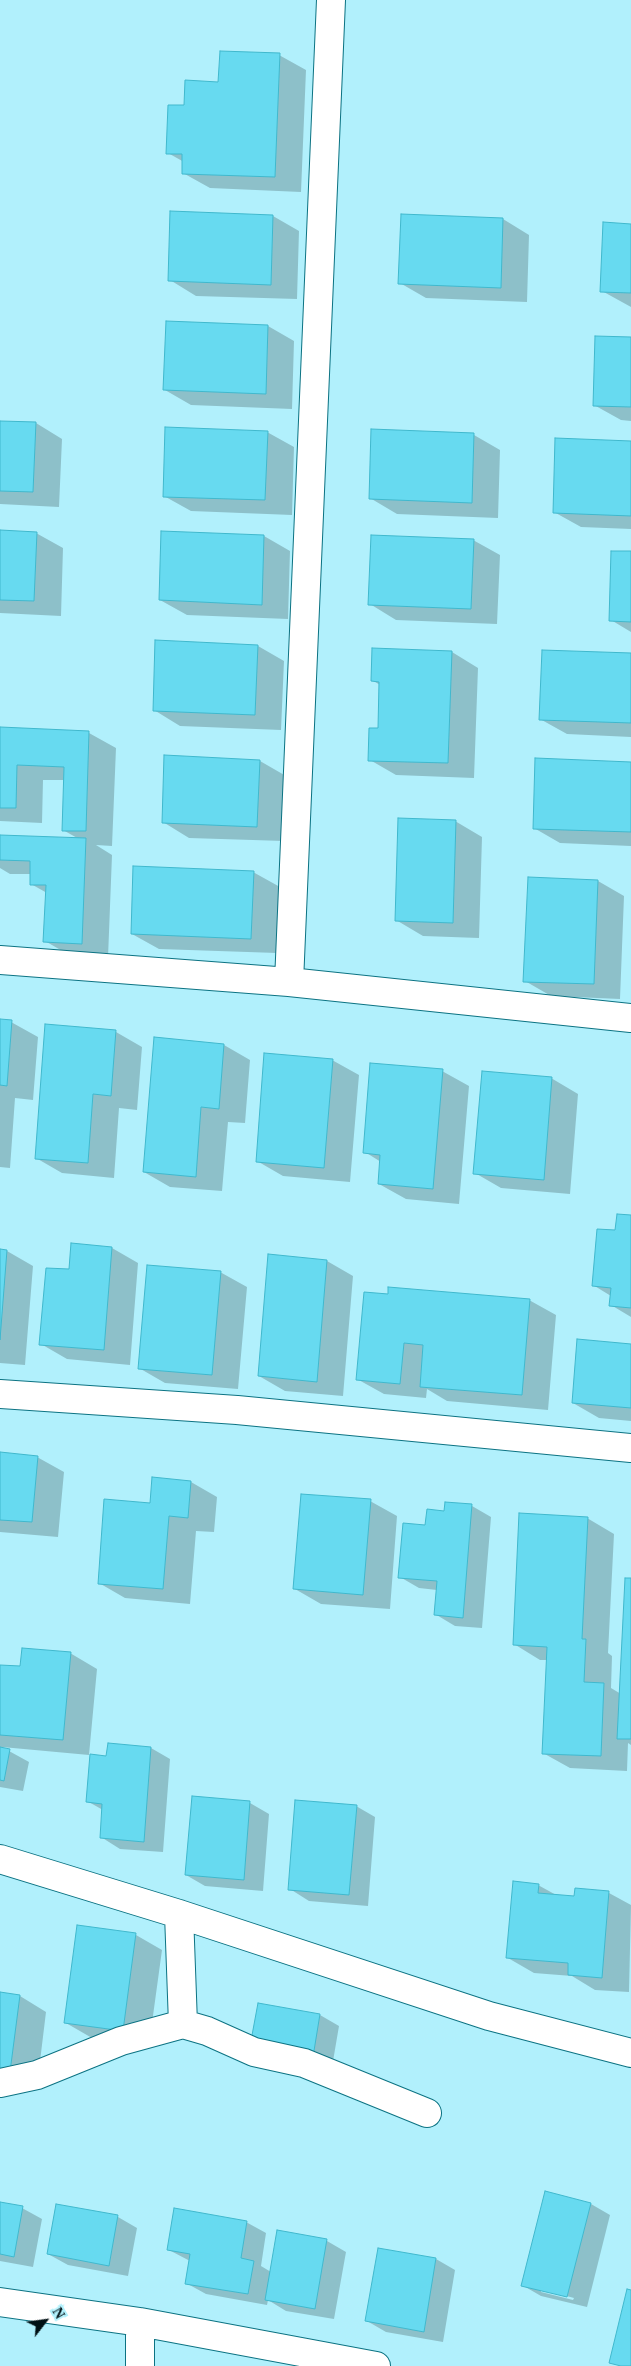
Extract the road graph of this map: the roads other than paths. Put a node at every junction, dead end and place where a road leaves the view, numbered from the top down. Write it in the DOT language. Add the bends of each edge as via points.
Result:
graph roads {
  1 [pos="331,0"];
  2 [pos="0,960"];
  3 [pos="289,982"];
  4 [pos="631,1018"];
  5 [pos="0,1394"];
  6 [pos="631,1448"];
  7 [pos="0,1859"];
  8 [pos="179,1914"];
  9 [pos="183,2024"];
  10 [pos="631,2053"];
  11 [pos="0,2082"];
  12 [pos="427,2114"];
  13 [pos="0,2302"];
  14 [pos="140,2322"];
  15 [pos="140,2366"];
  16 [pos="376,2366"];
  1 -- 3 [label="street"];
  2 -- 3 [label="street"];
  3 -- 4 [label="street"];
  5 -- 6 [label="street" via="237,1410"];
  7 -- 8 [label="street"];
  8 -- 9 [label="street"];
  8 -- 10 [label="street" via="489,2016"];
  9 -- 11 [label="street" via="121,2041 36,2075"];
  9 -- 12 [label="street" via="254,2052 304,2063"];
  13 -- 14 [label="street"];
  14 -- 15 [label="street"];
  14 -- 16 [label="street"];
}
